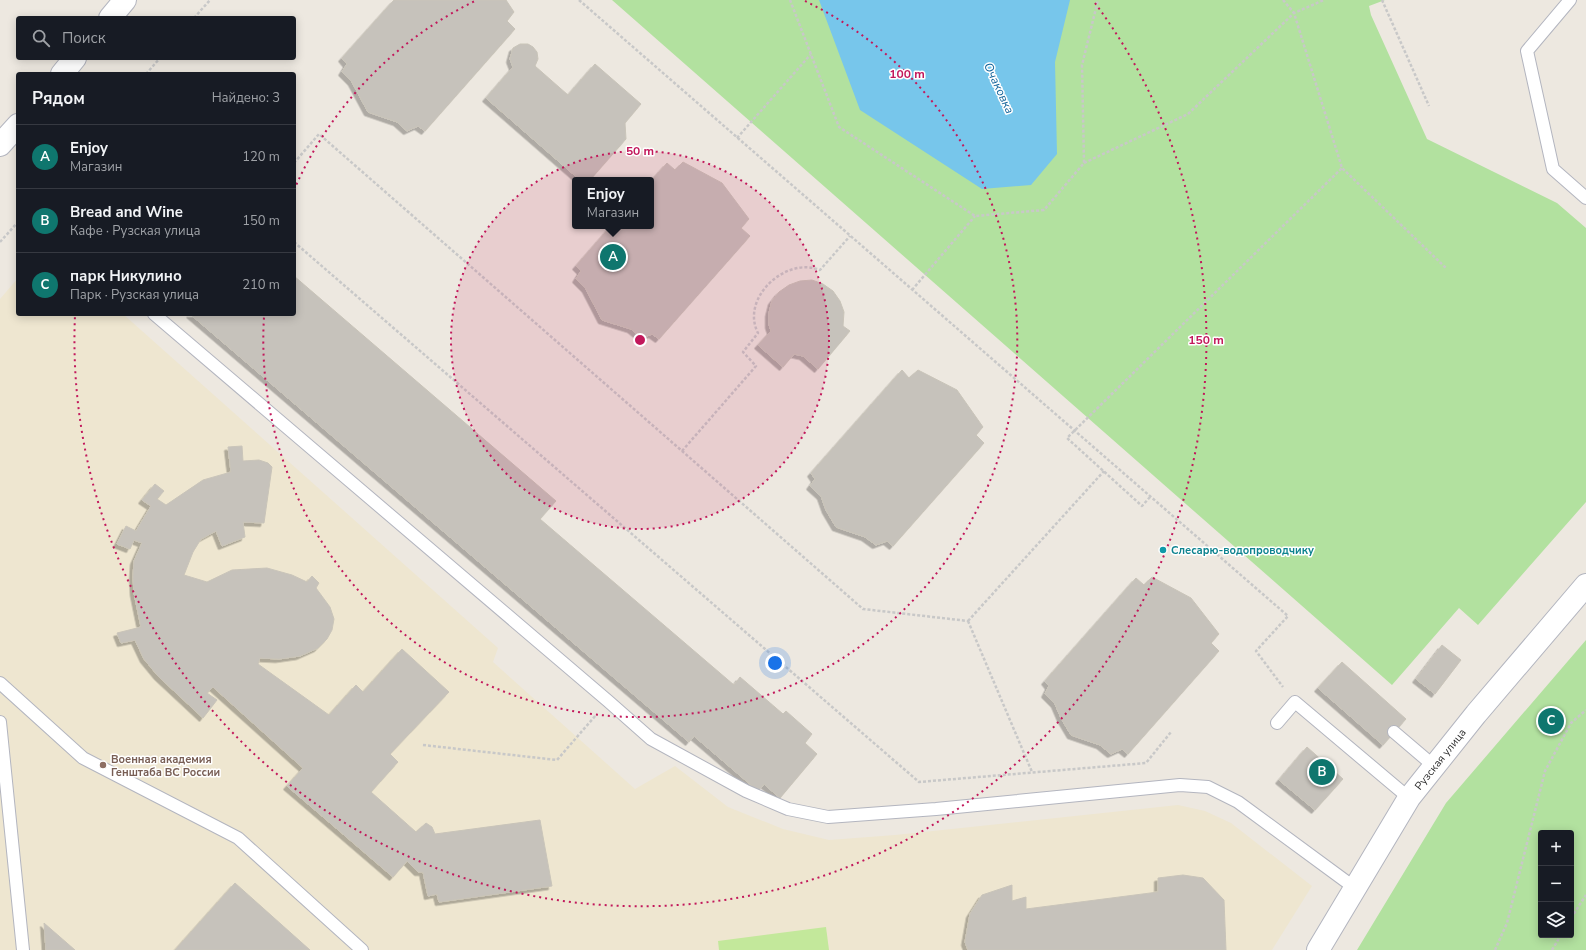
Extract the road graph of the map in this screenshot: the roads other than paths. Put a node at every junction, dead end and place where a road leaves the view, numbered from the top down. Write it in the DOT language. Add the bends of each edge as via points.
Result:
graph roads {
  1 [pos="126,0"];
  2 [pos="1570,0"];
  3 [pos="112,16"];
  4 [pos="74,60"];
  5 [pos="64,72"];
  6 [pos="16,127"];
  7 [pos="0,146"];
  8 [pos="1586,198"];
  9 [pos="156,316"];
  10 [pos="1586,585"];
  11 [pos="0,683"];
  12 [pos="0,722"];
  13 [pos="1277,723"];
  14 [pos="1394,732"];
  15 [pos="1434,766"];
  16 [pos="1409,798"];
  17 [pos="1355,888"];
  18 [pos="23,950"];
  19 [pos="362,950"];
  20 [pos="1318,950"];
  1 -- 3 [label="street"];
  2 -- 8 [label="lane" via="1527,51 1553,169"];
  4 -- 5 [label="street"];
  6 -- 7 [label="street"];
  9 -- 17 [label="lane" via="651,739 746,791 788,809 828,817 936,810 1180,785 1208,787 1238,802"];
  10 -- 15 [label="street, Рузская улица"];
  11 -- 19 [label="lane" via="83,758 238,838"];
  12 -- 18 [label="lane"];
  13 -- 16 [label="lane" via="1295,702"];
  14 -- 15 [label="lane"];
  15 -- 16 [label="street, Рузская улица"];
  16 -- 17 [label="street, Рузская улица"];
  17 -- 20 [label="street, Рузская улица"];
}
